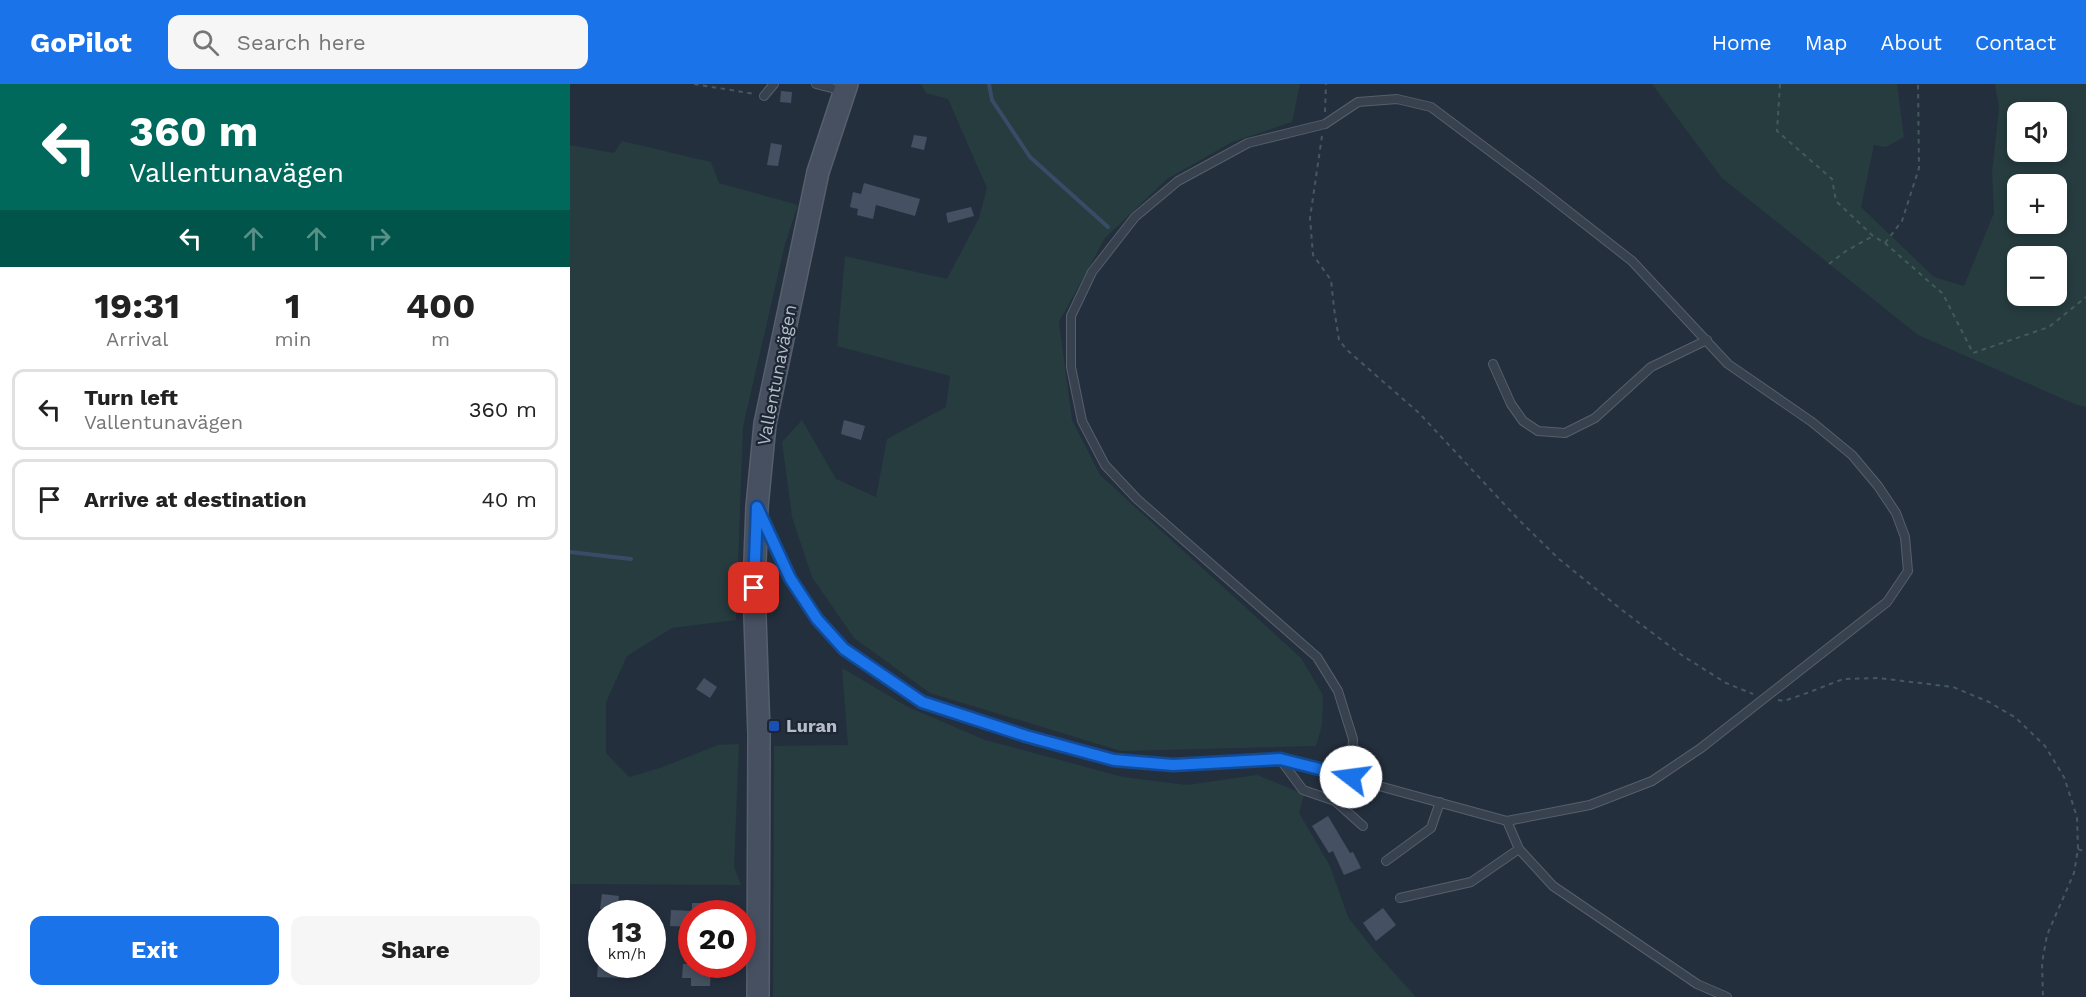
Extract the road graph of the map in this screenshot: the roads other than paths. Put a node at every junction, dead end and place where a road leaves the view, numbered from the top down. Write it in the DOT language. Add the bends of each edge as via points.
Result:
graph roads {
  1 [pos="774,84"];
  2 [pos="816,84"];
  3 [pos="846,88"];
  4 [pos="764,96"];
  5 [pos="1707,340"];
  6 [pos="1494,364"];
  7 [pos="757,507"];
  8 [pos="1280,759"];
  9 [pos="1351,777"];
  10 [pos="1440,802"];
  11 [pos="1507,821"];
  12 [pos="1364,826"];
  13 [pos="1519,849"];
  14 [pos="1386,861"];
  15 [pos="1400,898"];
  16 [pos="758,997"];
  17 [pos="1727,997"];
  1 -- 4 [label="lane"];
  2 -- 3 [label="lane"];
  3 -- 7 [label="main road, Vallentunavägen" via="818,172 774,378"];
  5 -- 6 [label="lane" via="1651,367 1595,418 1565,432 1538,431 1523,421"];
  5 -- 9 [label="lane" via="1632,261 1535,185 1431,107 1397,99 1358,102 1325,124 1248,143 1178,182 1135,217 1092,272 1071,316 1071,367 1082,421 1105,465 1137,499 1317,657 1338,691 1353,739"];
  5 -- 11 [label="lane" via="1728,364 1852,455 1896,513 1905,537 1908,571 1887,602 1701,748 1652,781 1590,805"];
  7 -- 8 [label="lane" via="790,578 817,619 844,649 922,702 1114,760 1173,765"];
  7 -- 16 [label="main road, Vallentunavägen" via="754,588 759,734"];
  8 -- 9 [label="lane"];
  8 -- 12 [label="lane" via="1303,790 1335,801"];
  9 -- 10 [label="lane"];
  10 -- 11 [label="lane"];
  10 -- 14 [label="lane" via="1431,828"];
  11 -- 13 [label="lane"];
  13 -- 15 [label="lane" via="1471,882"];
  13 -- 17 [label="lane" via="1553,886 1697,984"];
}
